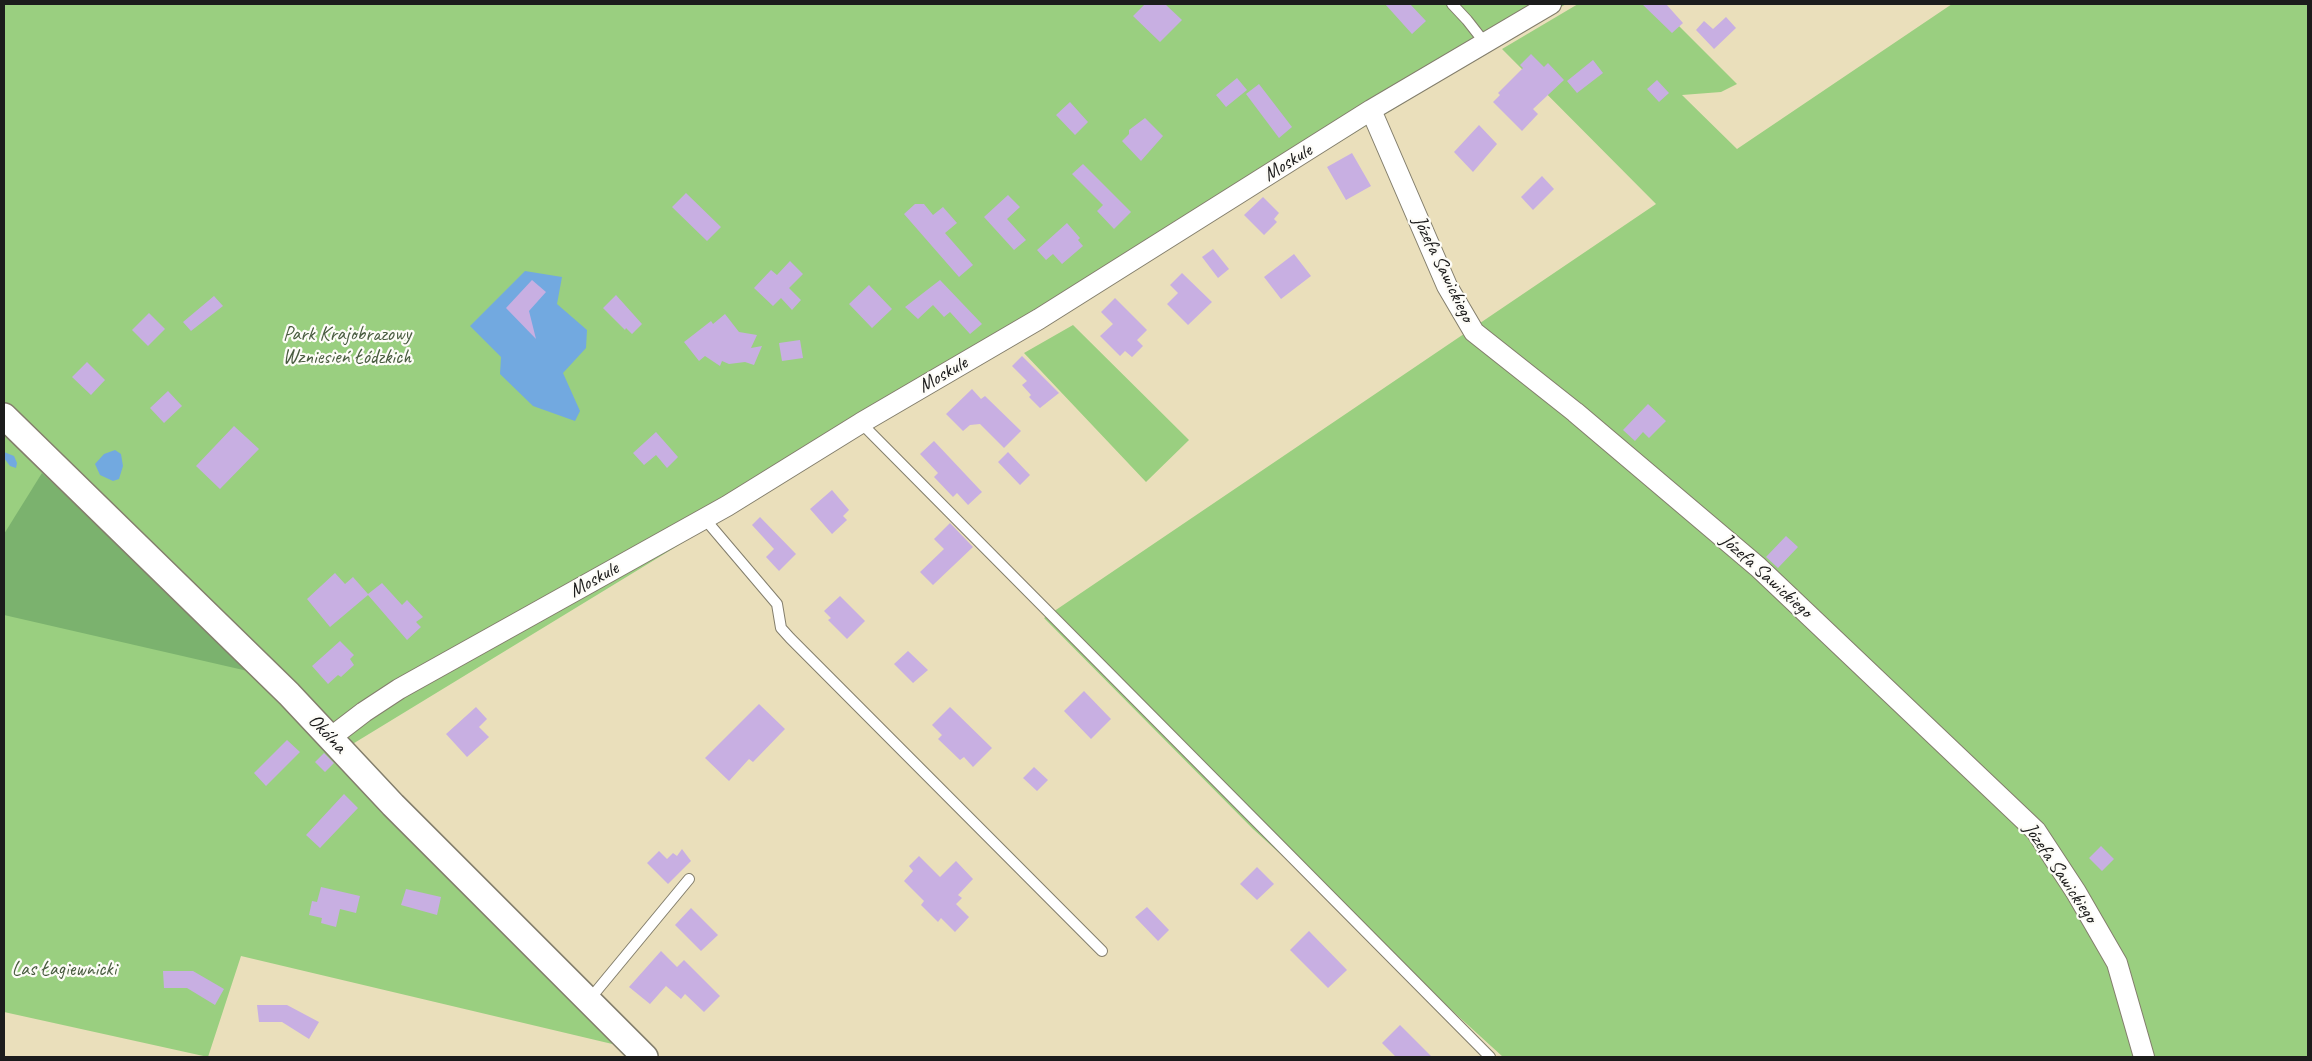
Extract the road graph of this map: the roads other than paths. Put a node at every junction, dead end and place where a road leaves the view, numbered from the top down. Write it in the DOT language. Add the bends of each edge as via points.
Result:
graph roads {
  1 [pos="1452,4"];
  2 [pos="1551,4"];
  3 [pos="1485,43"];
  4 [pos="1371,110"];
  5 [pos="4,416"];
  6 [pos="861,423"];
  7 [pos="704,518"];
  8 [pos="330,738"];
  9 [pos="689,880"];
  10 [pos="1102,951"];
  11 [pos="588,1001"];
  12 [pos="645,1057"];
  13 [pos="1490,1057"];
  14 [pos="2144,1057"];
  1 -- 3 [label="lane"];
  2 -- 3 [label="street, Moskule"];
  3 -- 4 [label="street, Moskule"];
  4 -- 6 [label="street, Moskule" via="1039,319"];
  4 -- 14 [label="street, Józefa Sawickiego" via="1447,286 1474,332 1575,412 1758,567 2036,831 2117,963"];
  5 -- 8 [label="street, Okólna"];
  6 -- 7 [label="street, Moskule"];
  6 -- 13 [label="lane"];
  7 -- 8 [label="street, Moskule" via="399,689"];
  7 -- 10 [label="lane" via="777,604 781,628"];
  8 -- 11 [label="street, Okólna"];
  9 -- 11 [label="lane"];
  11 -- 12 [label="street, Okólna"];
}
